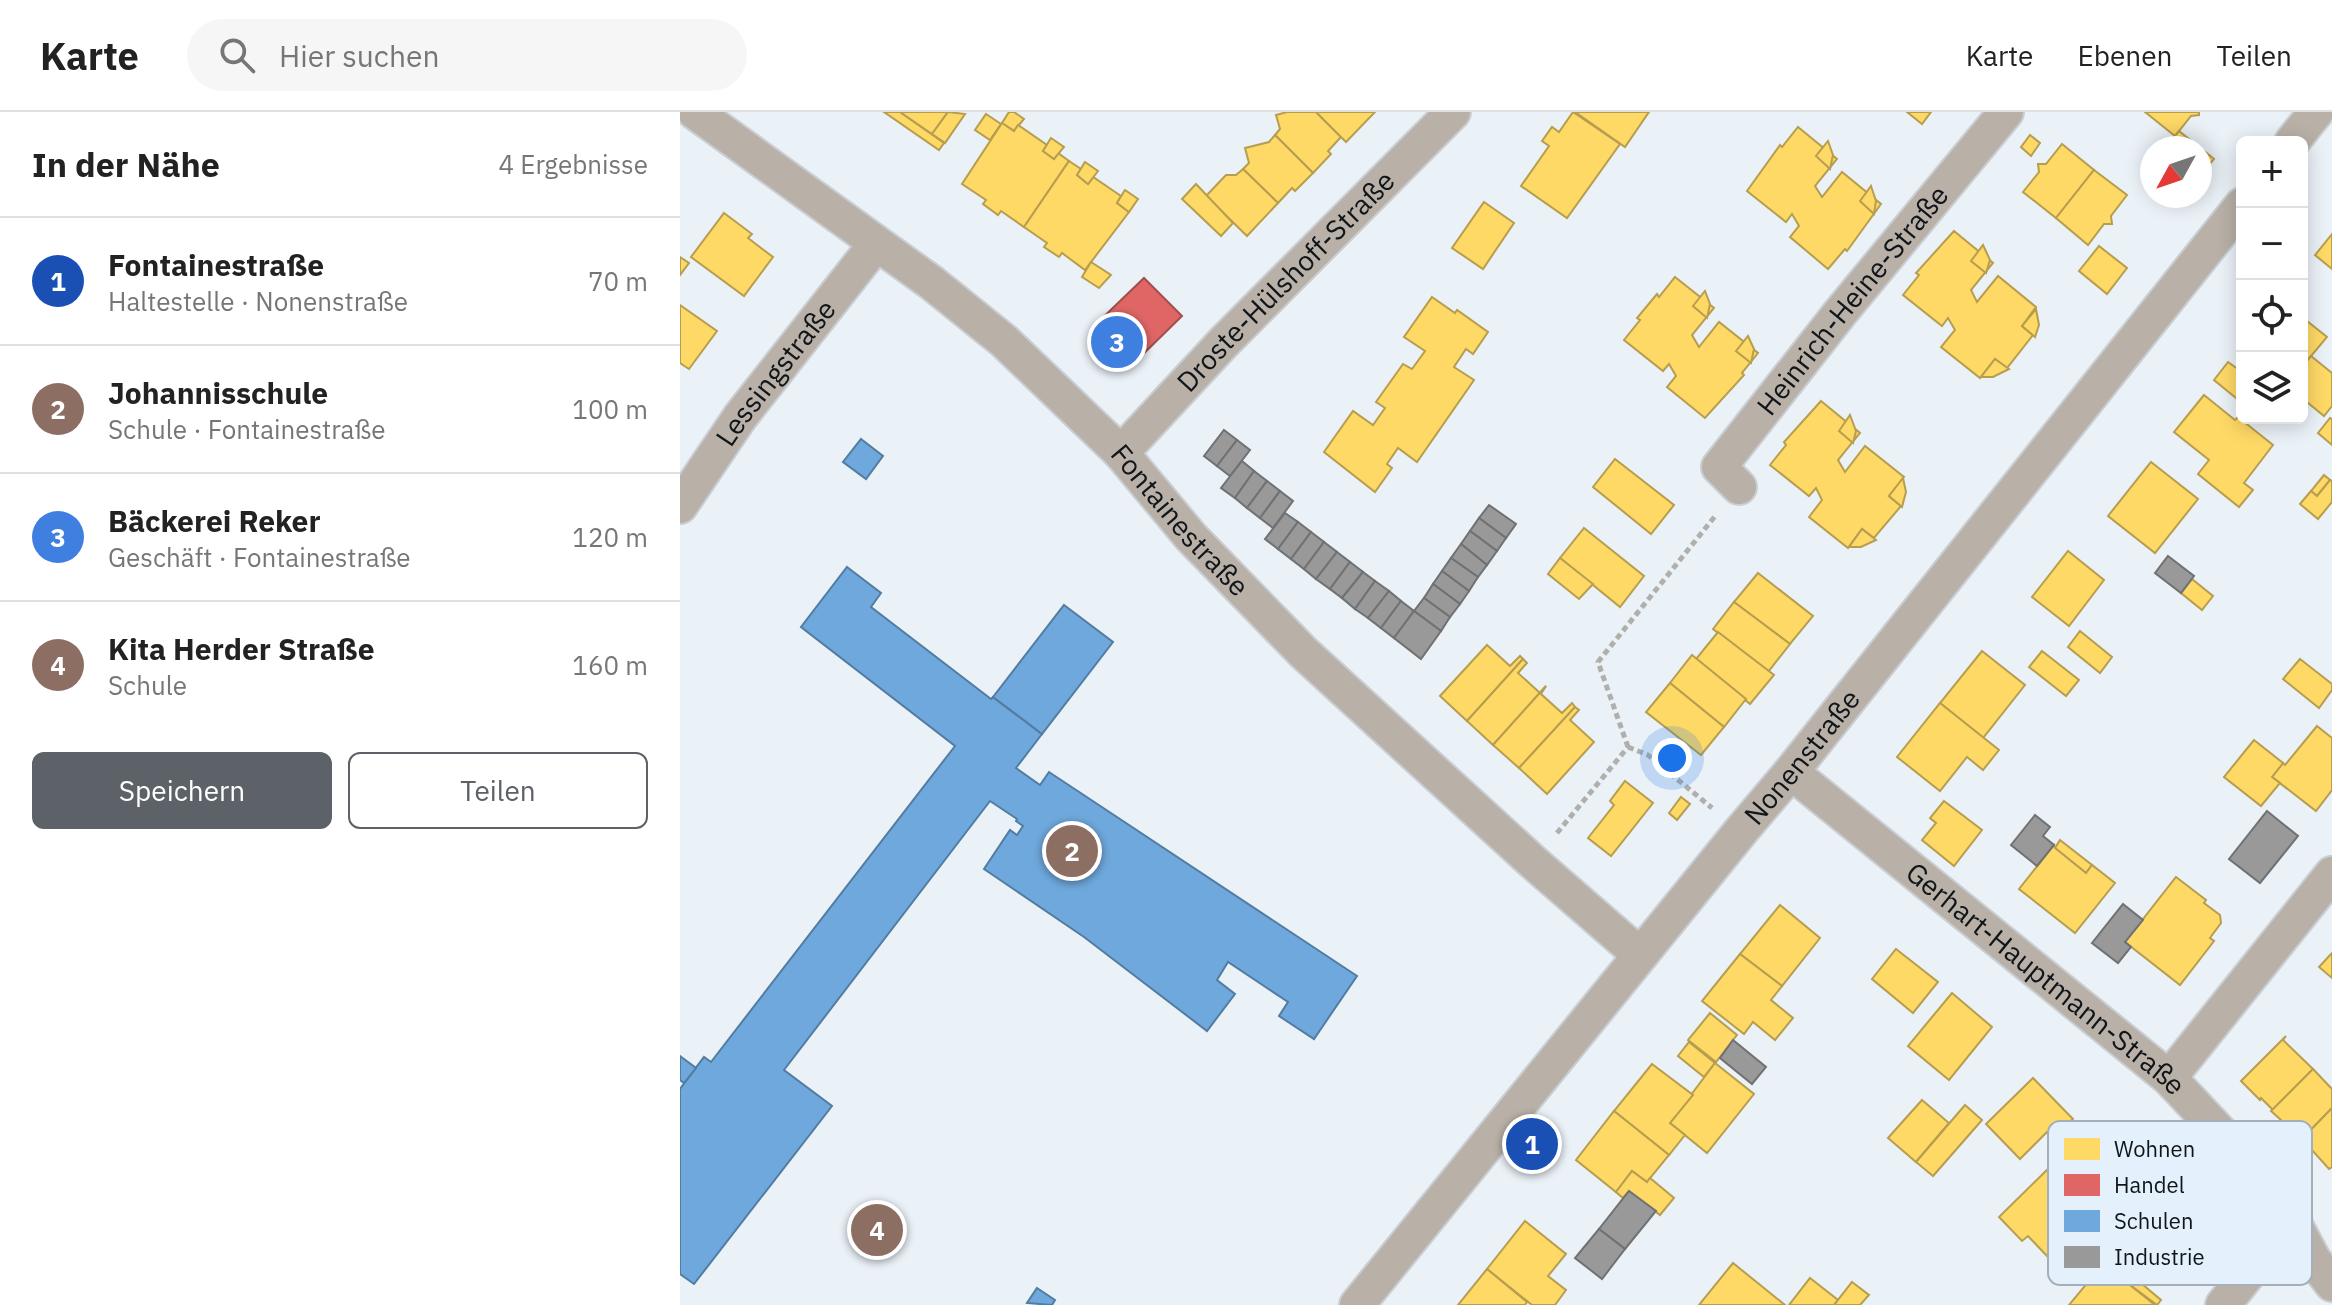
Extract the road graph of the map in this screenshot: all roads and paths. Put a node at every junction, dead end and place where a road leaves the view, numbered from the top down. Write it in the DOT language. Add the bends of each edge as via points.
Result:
graph roads {
  1 [pos="695,112"];
  2 [pos="1453,112"];
  3 [pos="2006,112"];
  4 [pos="2316,112"];
  5 [pos="2297,136"];
  6 [pos="2240,208"];
  7 [pos="876,244"];
  8 [pos="1121,453"];
  9 [pos="1739,487"];
  10 [pos="680,506"];
  11 [pos="1628,747"];
  12 [pos="1791,772"];
  13 [pos="1741,831"];
  14 [pos="1533,862"];
  15 [pos="2332,874"];
  16 [pos="1640,955"];
  17 [pos="2169,1078"];
  18 [pos="2209,1121"];
  19 [pos="2312,1257"];
  20 [pos="2332,1284"];
  21 [pos="2239,1285"];
  22 [pos="1357,1305"];
  23 [pos="2223,1305"];
  1 -- 7 [label="street, Fontainestraße"];
  2 -- 8 [label="street, Droste-Hülshoff-Straße"];
  3 -- 9 [label="street, Heinrich-Heine-Straße" via="1719,467"];
  4 -- 5 [label="street"];
  6 -- 12 [label="street, Nonenstraße"];
  7 -- 8 [label="street, Fontainestraße" via="1004,341"];
  7 -- 10 [label="street, Lessingstraße" via="740,417"];
  8 -- 14 [label="street, Fontainestraße" via="1191,537 1303,652"];
  9 -- 11 [label="path" via="1598,662"];
  11 -- 13 [label="path" via="1648,755"];
  11 -- 14 [label="path"];
  12 -- 13 [label="street, Nonenstraße"];
  12 -- 17 [label="street, Gerhart-Hauptmann-Straße"];
  13 -- 16 [label="street, Nonenstraße"];
  14 -- 16 [label="street, Fontainestraße"];
  15 -- 17 [label="street"];
  16 -- 22 [label="street, Nonenstraße"];
  17 -- 18 [label="street, Gerhart-Hauptmann-Straße"];
  19 -- 20 [label="street, Gerhart-Hauptmann-Straße"];
  21 -- 23 [label="street"];
}
